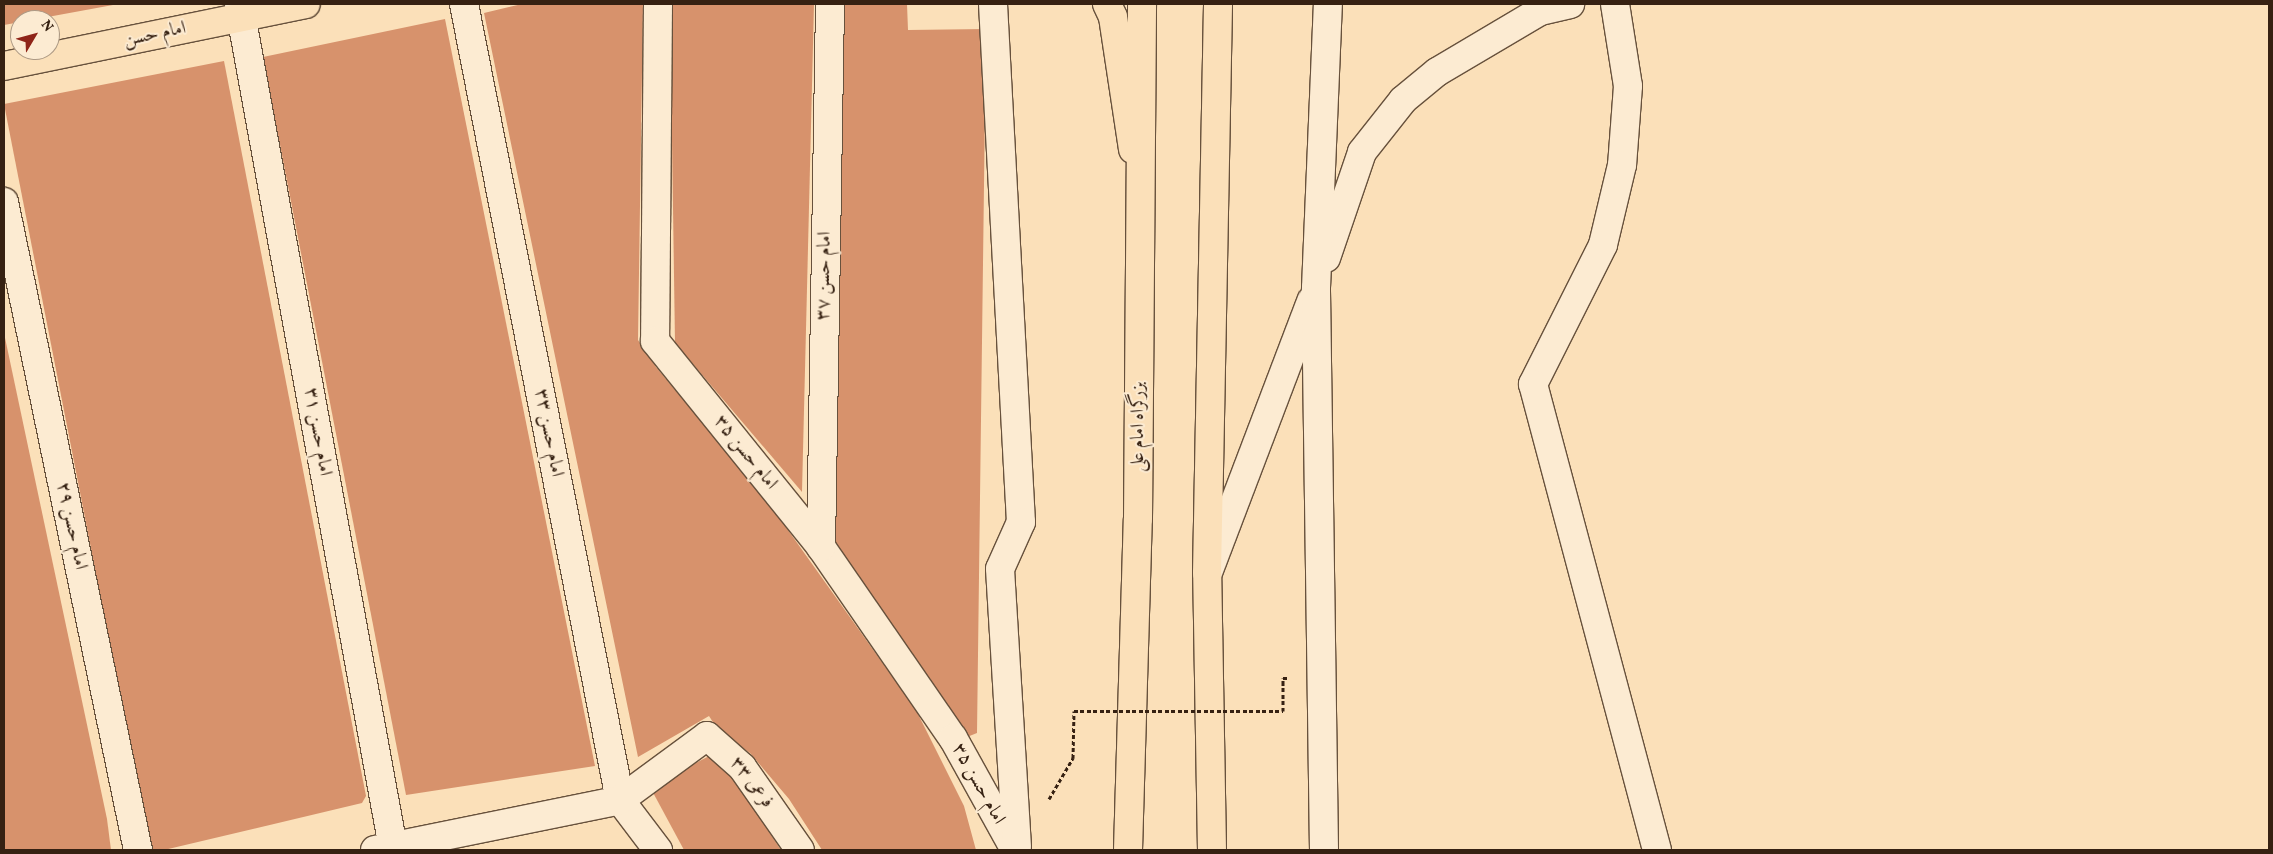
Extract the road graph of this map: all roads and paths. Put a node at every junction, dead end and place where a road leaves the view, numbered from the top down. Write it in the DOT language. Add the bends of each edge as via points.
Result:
graph roads {
  1 [pos="306,4"];
  2 [pos="464,4"];
  3 [pos="658,4"];
  4 [pos="830,4"];
  5 [pos="993,4"];
  6 [pos="1107,4"];
  7 [pos="1142,4"];
  8 [pos="1218,4"];
  9 [pos="1328,4"];
  10 [pos="1570,4"];
  11 [pos="1615,4"];
  12 [pos="240,10"];
  13 [pos="4,66"];
  14 [pos="1140,199"];
  15 [pos="4,202"];
  16 [pos="1316,288"];
  17 [pos="821,547"];
  18 [pos="1207,573"];
  19 [pos="1283,678"];
  20 [pos="1073,758"];
  21 [pos="620,800"];
  22 [pos="384,849"];
  23 [pos="138,850"];
  24 [pos="658,850"];
  25 [pos="800,850"];
  26 [pos="1016,850"];
  27 [pos="1128,850"];
  28 [pos="1212,850"];
  29 [pos="1324,850"];
  30 [pos="1657,850"];
  1 -- 12 [label="main road, امام حسن"];
  2 -- 21 [label="street, امام حسن ۳۳"];
  3 -- 17 [label="street, امام حسن ۳۵" via="655,341"];
  4 -- 17 [label="street, امام حسن ۳۷"];
  5 -- 26 [label="street" via="1021,522 1000,569"];
  6 -- 14 [label="main road" via="1113,17"];
  7 -- 14 [label="main road, بزرگراه امام علی"];
  8 -- 18 [label="main road"];
  9 -- 16 [label="street"];
  10 -- 16 [label="street" via="1540,11 1437,72 1403,100 1362,152"];
  11 -- 30 [label="street" via="1628,86 1622,166 1603,245 1533,384"];
  12 -- 13 [label="main road, امام حسن"];
  12 -- 22 [label="street, امام حسن ۳۱"];
  14 -- 27 [label="main road, بزرگراه امام علی" via="1138,519"];
  15 -- 23 [label="street, امام حسن ۲۹"];
  16 -- 18 [label="street"];
  16 -- 29 [label="street"];
  17 -- 26 [label="street, امام حسن ۳۵" via="953,738"];
  18 -- 28 [label="main road"];
  19 -- 20 [label="path, bridge" via="1283,711 1074,712"];
  21 -- 22 [label="street"];
  21 -- 24 [label="street, امام حسن ۳۳"];
  21 -- 25 [label="street, فرعی ۳۳" via="707,736 742,766"];
}
